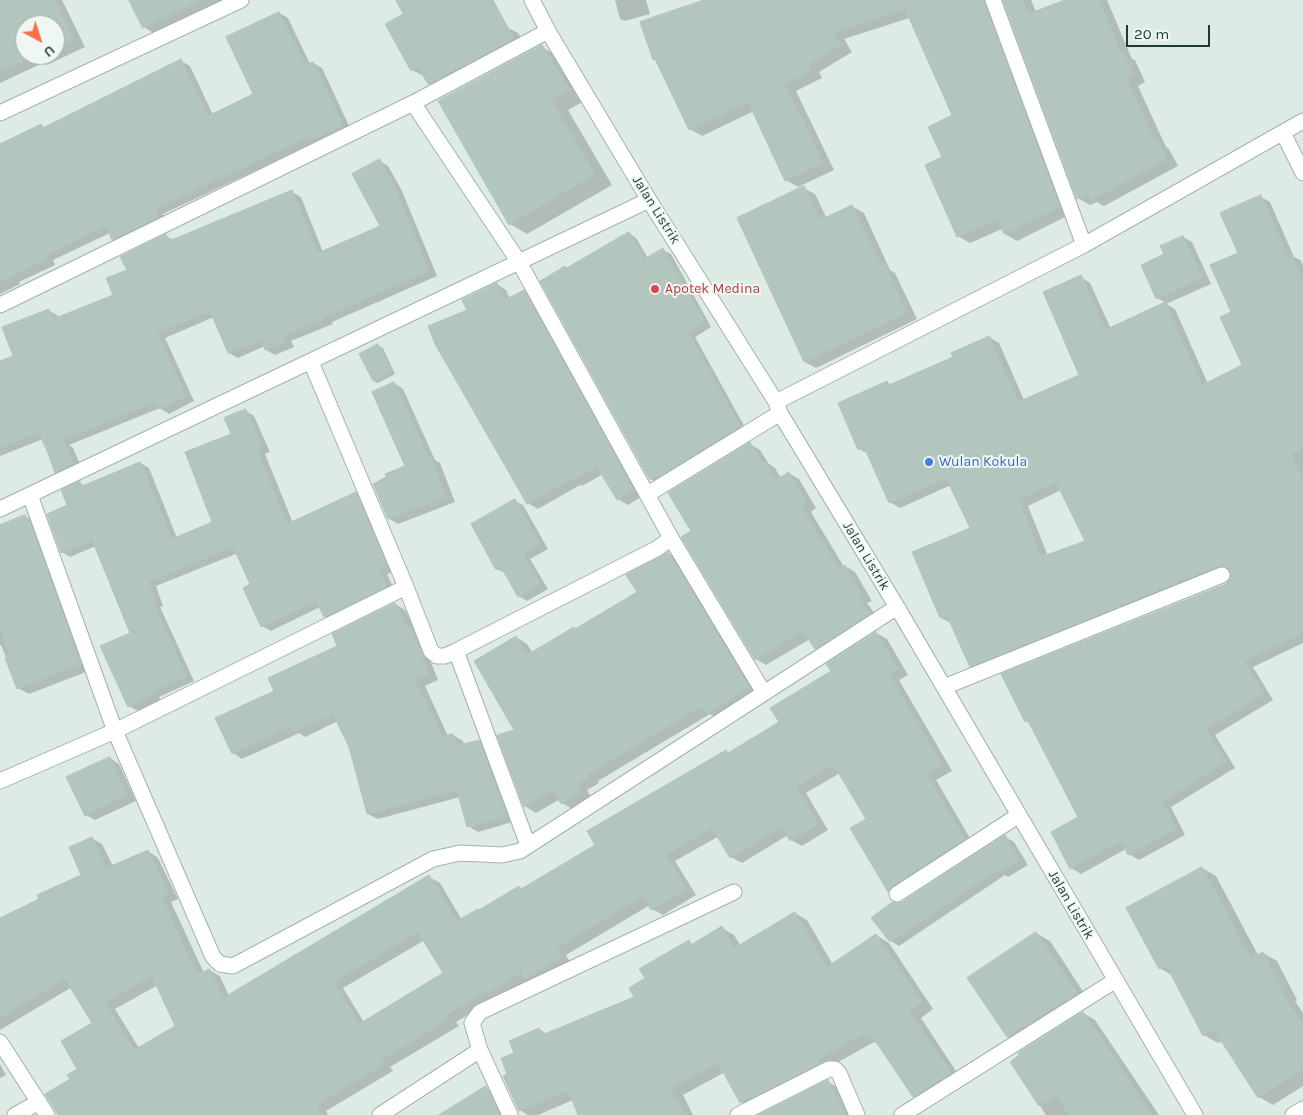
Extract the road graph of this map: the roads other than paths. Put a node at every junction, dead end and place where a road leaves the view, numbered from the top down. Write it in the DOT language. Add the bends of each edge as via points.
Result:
graph roads {
  1 [pos="241,0"];
  2 [pos="532,0"];
  3 [pos="993,0"];
  4 [pos="548,31"];
  5 [pos="413,103"];
  6 [pos="0,113"];
  7 [pos="1303,121"];
  8 [pos="1283,133"];
  9 [pos="1303,174"];
  10 [pos="648,200"];
  11 [pos="1084,245"];
  12 [pos="519,262"];
  13 [pos="0,305"];
  14 [pos="311,362"];
  15 [pos="778,407"];
  16 [pos="648,494"];
  17 [pos="30,495"];
  18 [pos="0,509"];
  19 [pos="671,538"];
  20 [pos="1222,575"];
  21 [pos="406,587"];
  22 [pos="897,607"];
  23 [pos="456,651"];
  24 [pos="944,687"];
  25 [pos="764,693"];
  26 [pos="115,731"];
  27 [pos="0,781"];
  28 [pos="1018,815"];
  29 [pos="528,845"];
  30 [pos="734,892"];
  31 [pos="897,894"];
  32 [pos="1116,980"];
  33 [pos="0,1042"];
  34 [pos="480,1050"];
  35 [pos="43,1109"];
  36 [pos="1303,1109"];
  37 [pos="15,1115"];
  38 [pos="380,1115"];
  39 [pos="510,1115"];
  40 [pos="738,1115"];
  41 [pos="857,1115"];
  42 [pos="902,1115"];
  43 [pos="1195,1115"];
  44 [pos="1292,1115"];
  1 -- 6 [label="street"];
  2 -- 4 [label="street, Jalan Listrik"];
  3 -- 11 [label="street"];
  4 -- 5 [label="street"];
  4 -- 10 [label="street, Jalan Listrik"];
  5 -- 12 [label="street"];
  5 -- 13 [label="street"];
  7 -- 8 [label="street"];
  8 -- 9 [label="street"];
  8 -- 11 [label="street"];
  10 -- 12 [label="street"];
  10 -- 15 [label="street, Jalan Listrik"];
  11 -- 15 [label="street"];
  12 -- 14 [label="street"];
  12 -- 16 [label="street"];
  14 -- 17 [label="street"];
  14 -- 21 [label="street"];
  15 -- 16 [label="street"];
  15 -- 22 [label="street, Jalan Listrik"];
  16 -- 19 [label="street"];
  17 -- 18 [label="street"];
  17 -- 26 [label="street"];
  19 -- 23 [label="street" via="658,548"];
  19 -- 25 [label="street"];
  20 -- 24 [label="street"];
  21 -- 23 [label="street" via="431,651 437,656"];
  21 -- 26 [label="street"];
  22 -- 24 [label="street, Jalan Listrik"];
  22 -- 25 [label="street"];
  23 -- 29 [label="street"];
  24 -- 28 [label="street, Jalan Listrik"];
  25 -- 29 [label="street"];
  26 -- 27 [label="street"];
  26 -- 29 [label="street" via="213,956 220,964 233,966 433,859 460,853 502,855 520,851"];
  28 -- 31 [label="street"];
  28 -- 32 [label="street, Jalan Listrik"];
  30 -- 34 [label="street" via="480,1012 472,1023"];
  32 -- 42 [label="street"];
  32 -- 43 [label="street, Jalan Listrik"];
  33 -- 35 [label="street"];
  34 -- 38 [label="street"];
  34 -- 39 [label="street"];
  35 -- 37 [label="street"];
  36 -- 44 [label="street"];
  40 -- 41 [label="street" via="835,1069"];
}
